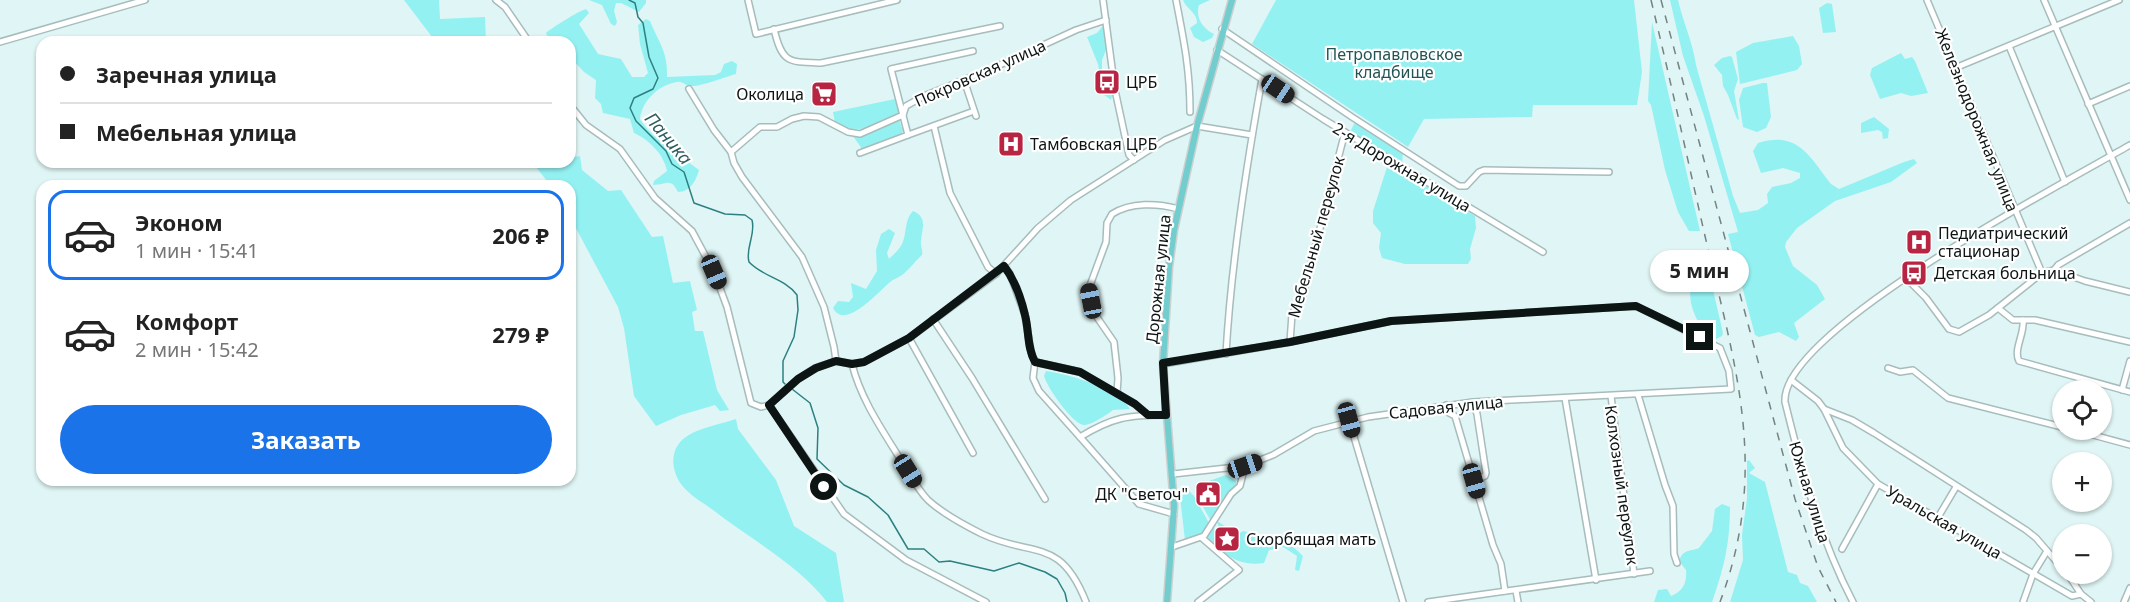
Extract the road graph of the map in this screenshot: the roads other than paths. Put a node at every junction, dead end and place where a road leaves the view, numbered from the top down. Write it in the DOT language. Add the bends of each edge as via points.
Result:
graph roads {
  1 [pos="145,0"];
  2 [pos="496,0"];
  3 [pos="748,0"];
  4 [pos="897,0"];
  5 [pos="1103,0"];
  6 [pos="1176,0"];
  7 [pos="1232,0"];
  8 [pos="1927,0"];
  9 [pos="2044,0"];
  10 [pos="2120,0"];
  11 [pos="1106,20"];
  12 [pos="1000,26"];
  13 [pos="2056,26"];
  14 [pos="774,29"];
  15 [pos="1222,29"];
  16 [pos="525,36"];
  17 [pos="0,42"];
  18 [pos="2009,46"];
  19 [pos="1217,50"];
  20 [pos="973,51"];
  21 [pos="1955,68"];
  22 [pos="1262,79"];
  23 [pos="964,80"];
  24 [pos="2130,86"];
  25 [pos="689,89"];
  26 [pos="2088,104"];
  27 [pos="576,112"];
  28 [pos="1190,112"];
  29 [pos="903,115"];
  30 [pos="934,126"];
  31 [pos="1197,126"];
  32 [pos="1345,132"];
  33 [pos="908,135"];
  34 [pos="1252,135"];
  35 [pos="2130,145"];
  36 [pos="731,152"];
  37 [pos="860,153"];
  38 [pos="2110,156"];
  39 [pos="1134,160"];
  40 [pos="1609,172"];
  41 [pos="2065,182"];
  42 [pos="2130,200"];
  43 [pos="1179,209"];
  44 [pos="2014,209"];
  45 [pos="2130,223"];
  46 [pos="1543,252"];
  47 [pos="1004,266"];
  48 [pos="2054,270"];
  49 [pos="2042,273"];
  50 [pos="996,274"];
  51 [pos="1906,278"];
  52 [pos="2130,292"];
  53 [pos="1998,308"];
  54 [pos="933,319"];
  55 [pos="2023,320"];
  56 [pos="909,338"];
  57 [pos="1290,342"];
  58 [pos="2130,342"];
  59 [pos="1227,354"];
  60 [pos="836,361"];
  61 [pos="2130,361"];
  62 [pos="1035,362"];
  63 [pos="1163,363"];
  64 [pos="852,364"];
  65 [pos="1888,368"];
  66 [pos="1791,380"];
  67 [pos="2122,390"];
  68 [pos="2130,392"];
  69 [pos="1117,393"];
  70 [pos="1638,395"];
  71 [pos="1611,396"];
  72 [pos="1565,398"];
  73 [pos="1473,402"];
  74 [pos="769,405"];
  75 [pos="1446,405"];
  76 [pos="1824,409"];
  77 [pos="1148,415"];
  78 [pos="1166,415"];
  79 [pos="1349,420"];
  80 [pos="2052,424"];
  81 [pos="1080,437"];
  82 [pos="2112,440"];
  83 [pos="2130,445"];
  84 [pos="974,453"];
  85 [pos="1245,466"];
  86 [pos="1173,474"];
  87 [pos="1474,481"];
  88 [pos="1878,484"];
  89 [pos="1956,487"];
  90 [pos="1045,500"];
  91 [pos="1174,514"];
  92 [pos="1937,519"];
  93 [pos="1202,538"];
  94 [pos="1172,547"];
  95 [pos="1842,549"];
  96 [pos="2047,551"];
  97 [pos="2052,557"];
  98 [pos="1677,563"];
  99 [pos="1650,571"];
  100 [pos="1634,574"];
  101 [pos="2033,574"];
  102 [pos="1596,580"];
  103 [pos="2074,584"];
  104 [pos="2130,588"];
  105 [pos="1505,591"];
  106 [pos="1516,591"];
  107 [pos="2081,594"];
  108 [pos="986,602"];
  109 [pos="1086,602"];
  110 [pos="1167,602"];
  111 [pos="1198,602"];
  112 [pos="1403,602"];
  113 [pos="1428,602"];
  114 [pos="1518,602"];
  115 [pos="1853,602"];
  116 [pos="2023,602"];
  117 [pos="2091,602"];
  118 [pos="2124,602"];
  1 -- 17 [label="street"];
  2 -- 16 [label="street"];
  3 -- 14 [label="street" via="756,34"];
  4 -- 14 [label="street"];
  5 -- 11 [label="street"];
  6 -- 28 [label="street" via="1188,62"];
  7 -- 15 [label="main road, Дорожная улица"];
  8 -- 21 [label="street, Железнодорожная улица"];
  9 -- 13 [label="street"];
  10 -- 13 [label="street"];
  11 -- 23 [label="street, Покровская улица"];
  11 -- 39 [label="street" via="1121,120 1129,155"];
  12 -- 14 [label="street" via="821,63 795,62 784,57"];
  13 -- 18 [label="street"];
  13 -- 26 [label="street"];
  15 -- 19 [label="main road, Дорожная улица"];
  15 -- 40 [label="street" via="1459,186 1466,186 1484,170"];
  18 -- 21 [label="street"];
  18 -- 41 [label="street"];
  19 -- 22 [label="street, 2-я Дорожная улица"];
  19 -- 31 [label="main road, Дорожная улица"];
  20 -- 29 [label="street" via="891,69"];
  21 -- 44 [label="street, Железнодорожная улица"];
  22 -- 32 [label="street, 2-я Дорожная улица"];
  22 -- 34 [label="street"];
  23 -- 29 [label="street, Покровская улица" via="915,100 906,106"];
  23 -- 30 [label="street" via="975,113"];
  24 -- 26 [label="street"];
  25 -- 36 [label="street"];
  26 -- 38 [label="street"];
  27 -- 74 [label="street" via="586,125 620,149 656,198 692,231 727,307 751,403"];
  29 -- 33 [label="street"];
  29 -- 36 [label="street, Покровская улица" via="860,134 819,117 792,119 777,127 760,127"];
  30 -- 33 [label="street"];
  30 -- 50 [label="street" via="955,206 988,267"];
  31 -- 34 [label="street"];
  31 -- 39 [label="street"];
  31 -- 43 [label="main road, Дорожная улица"];
  32 -- 46 [label="street, 2-я Дорожная улица"];
  32 -- 57 [label="street, Мебельный переулок" via="1302,298 1293,314"];
  33 -- 37 [label="street"];
  34 -- 59 [label="street"];
  35 -- 38 [label="street"];
  36 -- 60 [label="street" via="742,177 802,257 824,307"];
  38 -- 41 [label="street"];
  38 -- 42 [label="street"];
  39 -- 47 [label="street" via="1071,200 1038,228"];
  41 -- 44 [label="street"];
  43 -- 63 [label="main road, Дорожная улица" via="1168,277"];
  43 -- 69 [label="street" via="1151,204 1134,206 1112,214 1107,223 1106,242 1089,288 1092,309 1114,342"];
  44 -- 49 [label="street, Железнодорожная улица"];
  44 -- 51 [label="street"];
  45 -- 48 [label="street"];
  47 -- 50 [label="street"];
  47 -- 62 [label="street" via="1025,315"];
  48 -- 49 [label="street"];
  48 -- 52 [label="street"];
  49 -- 53 [label="street"];
  50 -- 54 [label="street"];
  51 -- 53 [label="street" via="1948,329 1959,332"];
  51 -- 66 [label="street" via="1851,315"];
  53 -- 55 [label="street" via="2009,318"];
  54 -- 56 [label="street"];
  54 -- 90 [label="street"];
  55 -- 58 [label="street"];
  55 -- 67 [label="street" via="2019,361"];
  56 -- 64 [label="street" via="864,362"];
  56 -- 84 [label="street"];
  57 -- 59 [label="street"];
  57 -- 70 [label="street, Садовая улица" via="1413,318 1636,306 1720,348 1731,389"];
  59 -- 63 [label="street"];
  60 -- 64 [label="street"];
  60 -- 74 [label="street" via="798,379"];
  61 -- 67 [label="street"];
  62 -- 69 [label="street" via="1077,370"];
  62 -- 81 [label="street" via="1034,378 1039,391"];
  63 -- 78 [label="main road, Дорожная улица"];
  64 -- 109 [label="street" via="868,406 929,501 982,534 1038,549 1058,560 1071,571"];
  65 -- 80 [label="street" via="1900,372 1913,370 1948,398"];
  66 -- 76 [label="street"];
  66 -- 115 [label="street, Южная улица" via="1786,386 1785,402 1797,452 1830,557"];
  67 -- 68 [label="street"];
  69 -- 77 [label="street"];
  70 -- 71 [label="street, Садовая улица"];
  70 -- 98 [label="street" via="1673,506"];
  71 -- 72 [label="street, Садовая улица"];
  71 -- 100 [label="street, Колхозный переулок"];
  72 -- 73 [label="street, Садовая улица"];
  72 -- 102 [label="street"];
  73 -- 75 [label="street, Садовая улица"];
  73 -- 87 [label="street" via="1486,473"];
  74 -- 108 [label="street" via="844,514 906,560"];
  75 -- 79 [label="street, Садовая улица"];
  75 -- 87 [label="street" via="1455,416"];
  76 -- 88 [label="street, Уральская улица" via="1843,448"];
  76 -- 89 [label="street" via="1852,420"];
  77 -- 78 [label="street"];
  77 -- 81 [label="street" via="1112,420"];
  78 -- 86 [label="main road, Дорожная улица"];
  79 -- 85 [label="street, Садовая улица" via="1314,431 1274,455"];
  79 -- 112 [label="street"];
  81 -- 91 [label="street" via="1139,504"];
  82 -- 83 [label="street"];
  85 -- 86 [label="street, Садовая улица"];
  85 -- 93 [label="street" via="1239,486"];
  86 -- 91 [label="main road, Дорожная улица"];
  87 -- 105 [label="street" via="1501,564"];
  88 -- 92 [label="street, Уральская улица"];
  88 -- 95 [label="street"];
  89 -- 92 [label="street"];
  89 -- 96 [label="street" via="2026,530"];
  91 -- 94 [label="main road, Дорожная улица"];
  92 -- 101 [label="street, Уральская улица"];
  93 -- 94 [label="street"];
  93 -- 111 [label="street" via="1239,570"];
  94 -- 110 [label="main road, Дорожная улица"];
  96 -- 97 [label="street"];
  96 -- 101 [label="street"];
  99 -- 100 [label="street"];
  100 -- 102 [label="street"];
  101 -- 107 [label="street, Уральская улица" via="2072,596"];
  101 -- 116 [label="street"];
  102 -- 106 [label="street"];
  103 -- 107 [label="street"];
  104 -- 118 [label="street"];
  105 -- 106 [label="street"];
  105 -- 113 [label="street"];
  106 -- 114 [label="street"];
  107 -- 117 [label="street, Уральская улица"];
}
